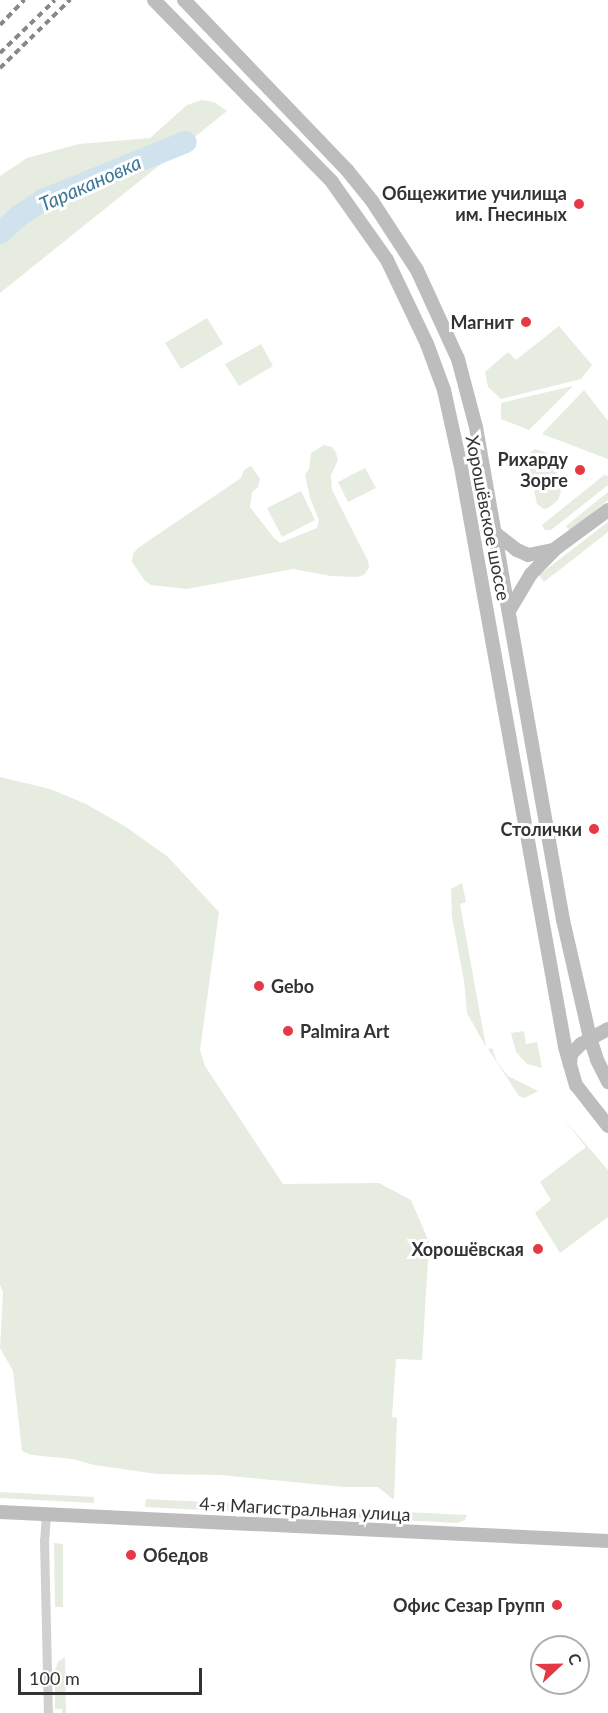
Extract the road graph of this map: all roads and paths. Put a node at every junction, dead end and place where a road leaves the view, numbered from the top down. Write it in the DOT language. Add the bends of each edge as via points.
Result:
graph roads {
  1 [pos="154,0"];
  2 [pos="184,0"];
  3 [pos="608,510"];
  4 [pos="495,532"];
  5 [pos="555,549"];
  6 [pos="509,611"];
  7 [pos="559,1009"];
  8 [pos="608,1029"];
  9 [pos="590,1038"];
  10 [pos="571,1070"];
  11 [pos="608,1082"];
  12 [pos="608,1126"];
  13 [pos="0,1512"];
  14 [pos="46,1514"];
  15 [pos="608,1541"];
  16 [pos="48,1713"];
  1 -- 7 [label="main road, Хорошёвское шоссе" via="332,182 387,260 428,344 444,390 461,467"];
  2 -- 4 [label="main road, Хорошёвское шоссе" via="347,170 417,270 464,377"];
  3 -- 5 [label="main road"];
  4 -- 5 [label="main road" via="528,555"];
  4 -- 6 [label="main road, Хорошёвское шоссе"];
  5 -- 6 [label="main road" via="531,574"];
  6 -- 9 [label="main road, Хорошёвское шоссе" via="547,836"];
  7 -- 9 [label="main road" via="568,1033 579,1039"];
  7 -- 10 [label="main road, Хорошёвское шоссе"];
  8 -- 9 [label="main road"];
  9 -- 10 [label="main road" via="571,1054"];
  9 -- 11 [label="main road, Хорошёвское шоссе"];
  10 -- 12 [label="main road, Хорошёвское шоссе" via="581,1093"];
  13 -- 14 [label="main road, 4-я Магистральная улица"];
  14 -- 15 [label="main road, 4-я Магистральная улица"];
  14 -- 16 [label="street"];
}
